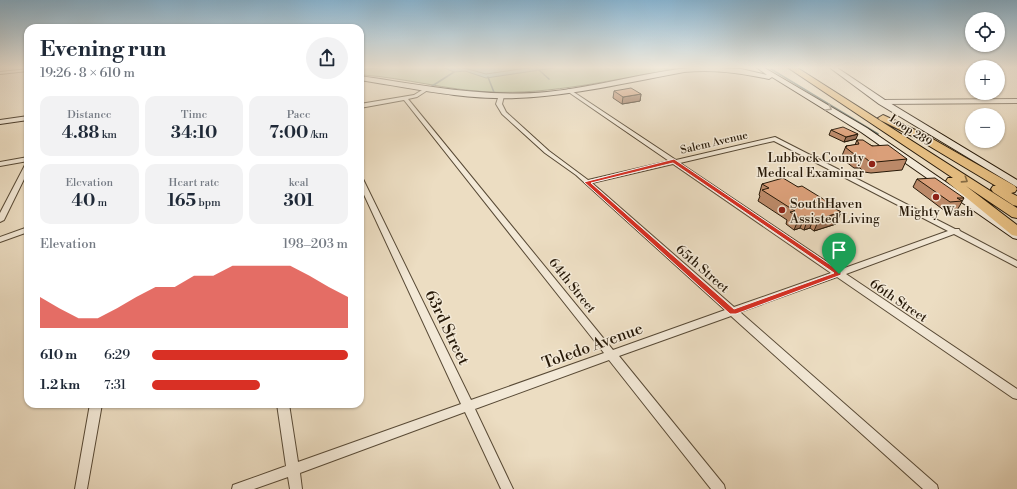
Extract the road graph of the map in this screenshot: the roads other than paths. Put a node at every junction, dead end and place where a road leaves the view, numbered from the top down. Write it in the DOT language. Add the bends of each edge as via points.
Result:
graph roads {
  1 [pos="426,90"];
  2 [pos="441,90"];
  3 [pos="569,90"];
  4 [pos="798,90"];
  5 [pos="826,90"];
  6 [pos="839,90"];
  7 [pos="865,90"];
  8 [pos="501,96"];
  9 [pos="405,98"];
  10 [pos="1017,101"];
  11 [pos="882,102"];
  12 [pos="364,105"];
  13 [pos="883,118"];
  14 [pos="24,119"];
  15 [pos="0,122"];
  16 [pos="887,130"];
  17 [pos="24,160"];
  18 [pos="674,161"];
  19 [pos="0,164"];
  20 [pos="24,173"];
  21 [pos="587,182"];
  22 [pos="1017,184"];
  23 [pos="364,187"];
  24 [pos="1017,193"];
  25 [pos="1017,202"];
  26 [pos="1017,214"];
  27 [pos="0,220"];
  28 [pos="24,231"];
  29 [pos="956,231"];
  30 [pos="1017,232"];
  31 [pos="1017,236"];
  32 [pos="0,240"];
  33 [pos="1017,264"];
  34 [pos="839,274"];
  35 [pos="733,312"];
  36 [pos="612,355"];
  37 [pos="1017,395"];
  38 [pos="469,406"];
  39 [pos="95,408"];
  40 [pos="284,408"];
  41 [pos="293,469"];
  42 [pos="81,489"];
  43 [pos="238,489"];
  44 [pos="296,489"];
  45 [pos="507,489"];
  46 [pos="719,489"];
  47 [pos="932,489"];
  1 -- 9 [label="street"];
  2 -- 8 [label="main road"];
  3 -- 8 [label="main road" via="537,95"];
  3 -- 18 [label="street, 66th Street"];
  4 -- 31 [label="main road, one-way" via="864,130"];
  5 -- 16 [label="highway, Loop 289"];
  6 -- 13 [label="highway, Loop 289"];
  7 -- 11 [label="main road"];
  8 -- 21 [label="street, 65th Street" via="500,104 504,113 547,152"];
  9 -- 12 [label="street"];
  9 -- 36 [label="street, 64th Street"];
  10 -- 11 [label="street"];
  11 -- 22 [label="main road"];
  13 -- 24 [label="highway" via="920,136"];
  13 -- 25 [label="highway, Loop 289"];
  14 -- 15 [label="main road"];
  16 -- 26 [label="highway, Loop 289, one-way"];
  16 -- 30 [label="highway"];
  17 -- 19 [label="street"];
  18 -- 21 [label="street, Salem Avenue"];
  18 -- 29 [label="street, Salem Avenue" via="775,138"];
  18 -- 34 [label="street, 66th Street"];
  20 -- 27 [label="street"];
  21 -- 35 [label="street, 65th Street"];
  23 -- 38 [label="street, 63rd Street"];
  28 -- 32 [label="street"];
  29 -- 33 [label="street"];
  29 -- 34 [label="street, Toledo Avenue"];
  34 -- 35 [label="street, Toledo Avenue"];
  34 -- 37 [label="street, 66th Street"];
  35 -- 36 [label="street, Toledo Avenue"];
  35 -- 47 [label="street, 65th Street"];
  36 -- 38 [label="street, Toledo Avenue"];
  36 -- 46 [label="street, 64th Street"];
  38 -- 41 [label="street, Toledo Avenue"];
  38 -- 45 [label="street, 63rd Street"];
  39 -- 42 [label="street"];
  40 -- 41 [label="street"];
  41 -- 43 [label="street, Toledo Avenue"];
  41 -- 44 [label="street"];
}
